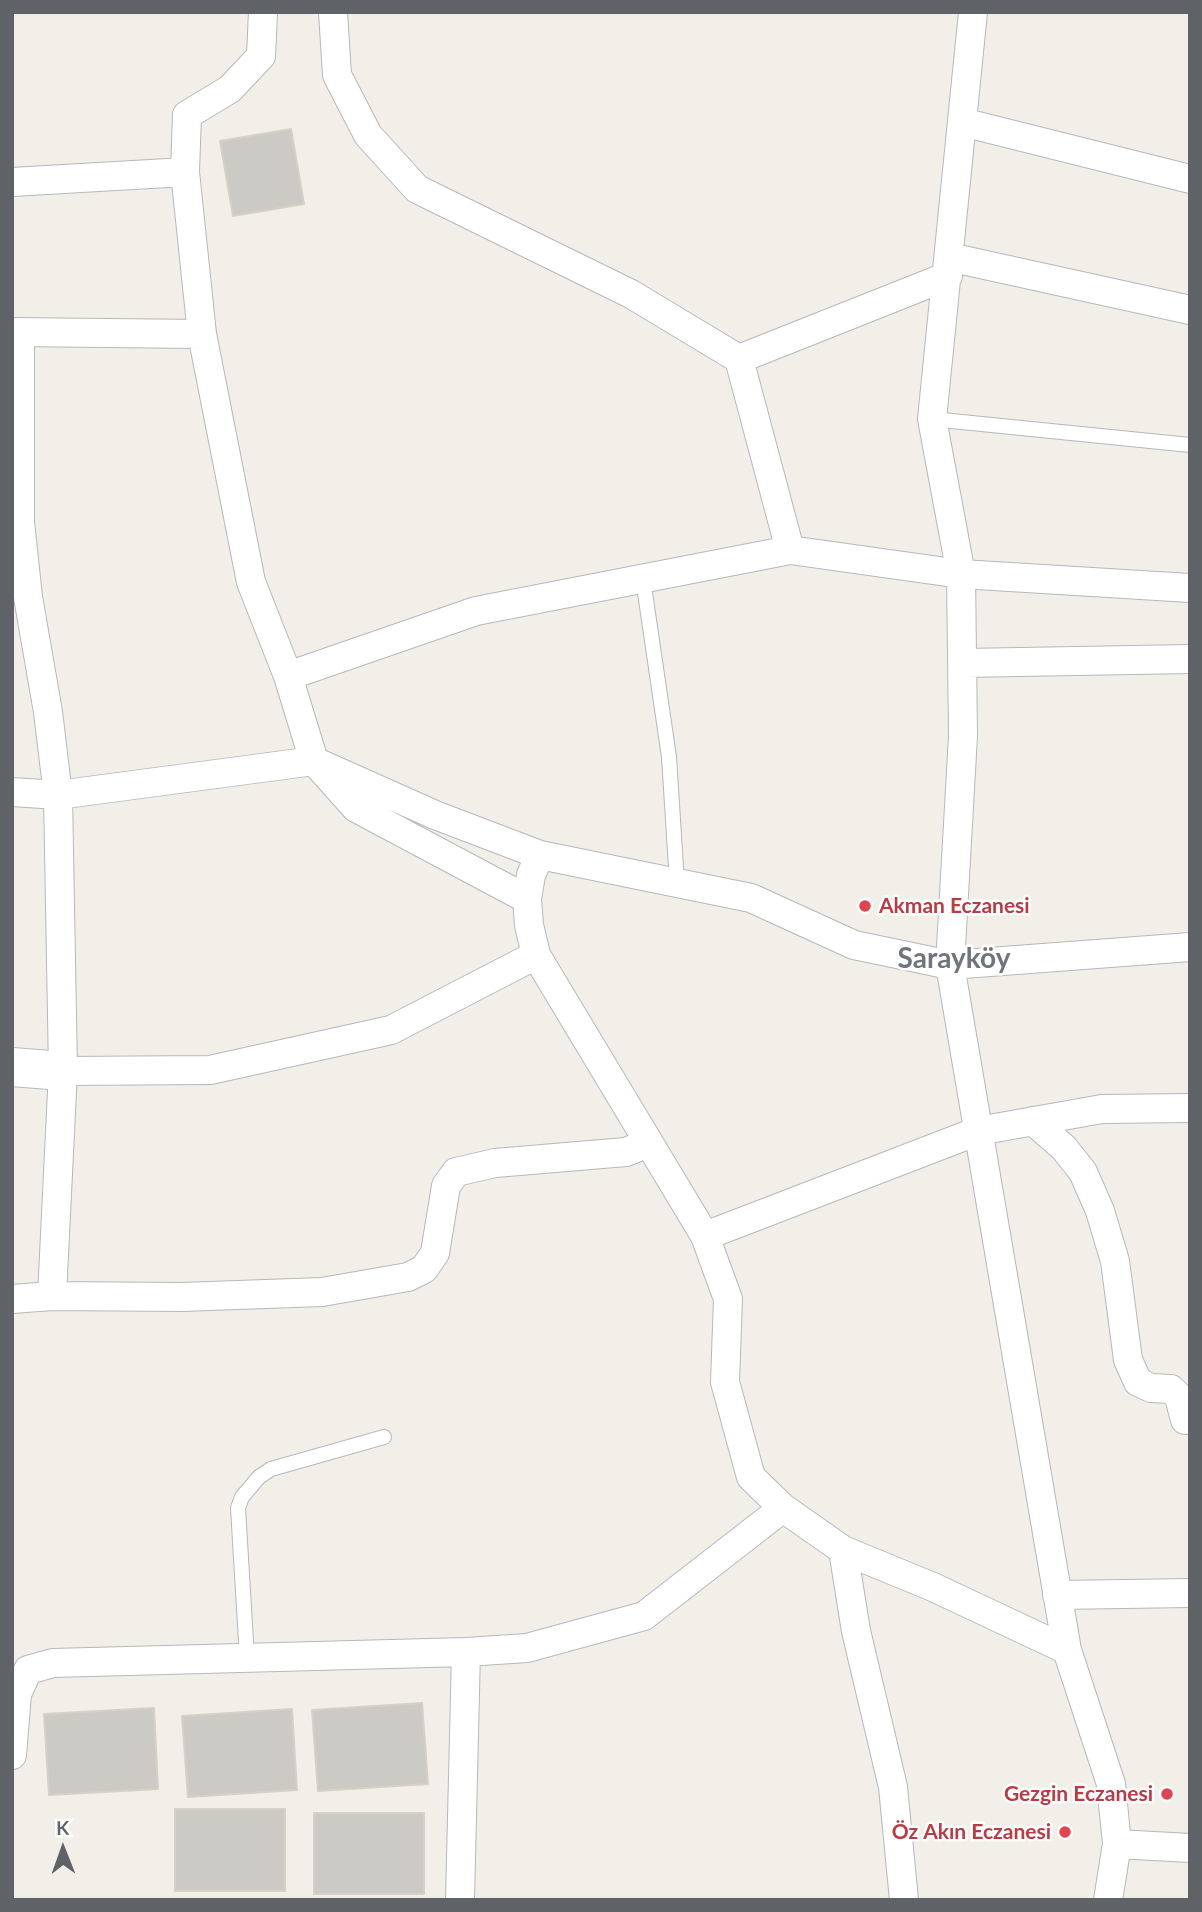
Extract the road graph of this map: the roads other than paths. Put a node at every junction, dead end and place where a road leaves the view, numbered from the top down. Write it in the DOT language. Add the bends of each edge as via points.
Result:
graph roads {
  1 [pos="263,12"];
  2 [pos="333,12"];
  3 [pos="973,12"];
  4 [pos="962,122"];
  5 [pos="185,172"];
  6 [pos="1190,180"];
  7 [pos="12,182"];
  8 [pos="948,267"];
  9 [pos="1190,310"];
  10 [pos="16,332"];
  11 [pos="202,334"];
  12 [pos="739,359"];
  13 [pos="932,419"];
  14 [pos="1190,445"];
  15 [pos="16,477"];
  16 [pos="790,550"];
  17 [pos="961,574"];
  18 [pos="643,579"];
  19 [pos="1190,588"];
  20 [pos="1190,659"];
  21 [pos="962,663"];
  22 [pos="288,677"];
  23 [pos="314,761"];
  24 [pos="12,792"];
  25 [pos="58,795"];
  26 [pos="540,855"];
  27 [pos="677,883"];
  28 [pos="527,900"];
  29 [pos="1190,947"];
  30 [pos="536,955"];
  31 [pos="950,965"];
  32 [pos="12,1067"];
  33 [pos="64,1071"];
  34 [pos="1190,1108"];
  35 [pos="1033,1121"];
  36 [pos="978,1130"];
  37 [pos="648,1143"];
  38 [pos="705,1236"];
  39 [pos="52,1296"];
  40 [pos="12,1299"];
  41 [pos="1185,1420"];
  42 [pos="384,1437"];
  43 [pos="783,1508"];
  44 [pos="843,1550"];
  45 [pos="1190,1593"];
  46 [pos="1057,1595"];
  47 [pos="1067,1650"];
  48 [pos="466,1652"];
  49 [pos="247,1658"];
  50 [pos="12,1755"];
  51 [pos="1117,1844"];
  52 [pos="1190,1848"];
  53 [pos="460,1900"];
  54 [pos="904,1900"];
  55 [pos="1108,1900"];
  1 -- 5 [label="street" via="261,56 230,89 187,115"];
  2 -- 12 [label="street" via="337,75 368,135 417,189 631,294"];
  3 -- 4 [label="street"];
  4 -- 6 [label="street"];
  4 -- 8 [label="street"];
  5 -- 7 [label="street"];
  5 -- 11 [label="street"];
  8 -- 9 [label="street"];
  8 -- 12 [label="street"];
  8 -- 13 [label="street"];
  10 -- 11 [label="street"];
  10 -- 15 [label="street"];
  11 -- 22 [label="street" via="251,582"];
  12 -- 16 [label="street"];
  13 -- 14 [label="lane"];
  13 -- 17 [label="street"];
  15 -- 25 [label="street" via="28,597"];
  16 -- 17 [label="street"];
  16 -- 18 [label="street"];
  17 -- 19 [label="street"];
  17 -- 21 [label="street"];
  18 -- 22 [label="street" via="476,611"];
  18 -- 27 [label="lane" via="669,757"];
  20 -- 21 [label="street"];
  21 -- 31 [label="street" via="963,736"];
  22 -- 23 [label="street"];
  23 -- 25 [label="street"];
  23 -- 26 [label="street"];
  23 -- 28 [label="street" via="356,808"];
  24 -- 25 [label="street"];
  25 -- 33 [label="street"];
  26 -- 27 [label="street"];
  26 -- 28 [label="street"];
  27 -- 31 [label="street" via="751,898 854,946"];
  28 -- 30 [label="street"];
  29 -- 31 [label="street"];
  30 -- 33 [label="street" via="391,1030 210,1070"];
  30 -- 37 [label="street"];
  31 -- 36 [label="street"];
  32 -- 33 [label="street"];
  33 -- 39 [label="street"];
  34 -- 35 [label="street" via="1102,1109"];
  35 -- 36 [label="street"];
  35 -- 41 [label="street" via="1083,1172 1100,1211 1115,1261 1128,1360 1138,1382 1171,1389 1179,1397"];
  36 -- 38 [label="street"];
  36 -- 46 [label="street"];
  37 -- 38 [label="street"];
  37 -- 39 [label="street" via="626,1152 495,1163 456,1172 446,1186 435,1253 424,1269 408,1277 322,1292"];
  38 -- 43 [label="street" via="728,1299 725,1382 751,1477"];
  39 -- 40 [label="street"];
  42 -- 49 [label="lane" via="271,1469 242,1497 238,1508"];
  43 -- 44 [label="street"];
  43 -- 48 [label="street" via="644,1616 527,1647"];
  44 -- 47 [label="street"];
  44 -- 54 [label="street" via="856,1631 893,1787"];
  45 -- 46 [label="street"];
  46 -- 47 [label="street"];
  47 -- 51 [label="street" via="1111,1784"];
  48 -- 49 [label="street"];
  48 -- 53 [label="street"];
  49 -- 50 [label="street" via="53,1663 28,1670 17,1694"];
  51 -- 52 [label="street"];
  51 -- 55 [label="street"];
}
